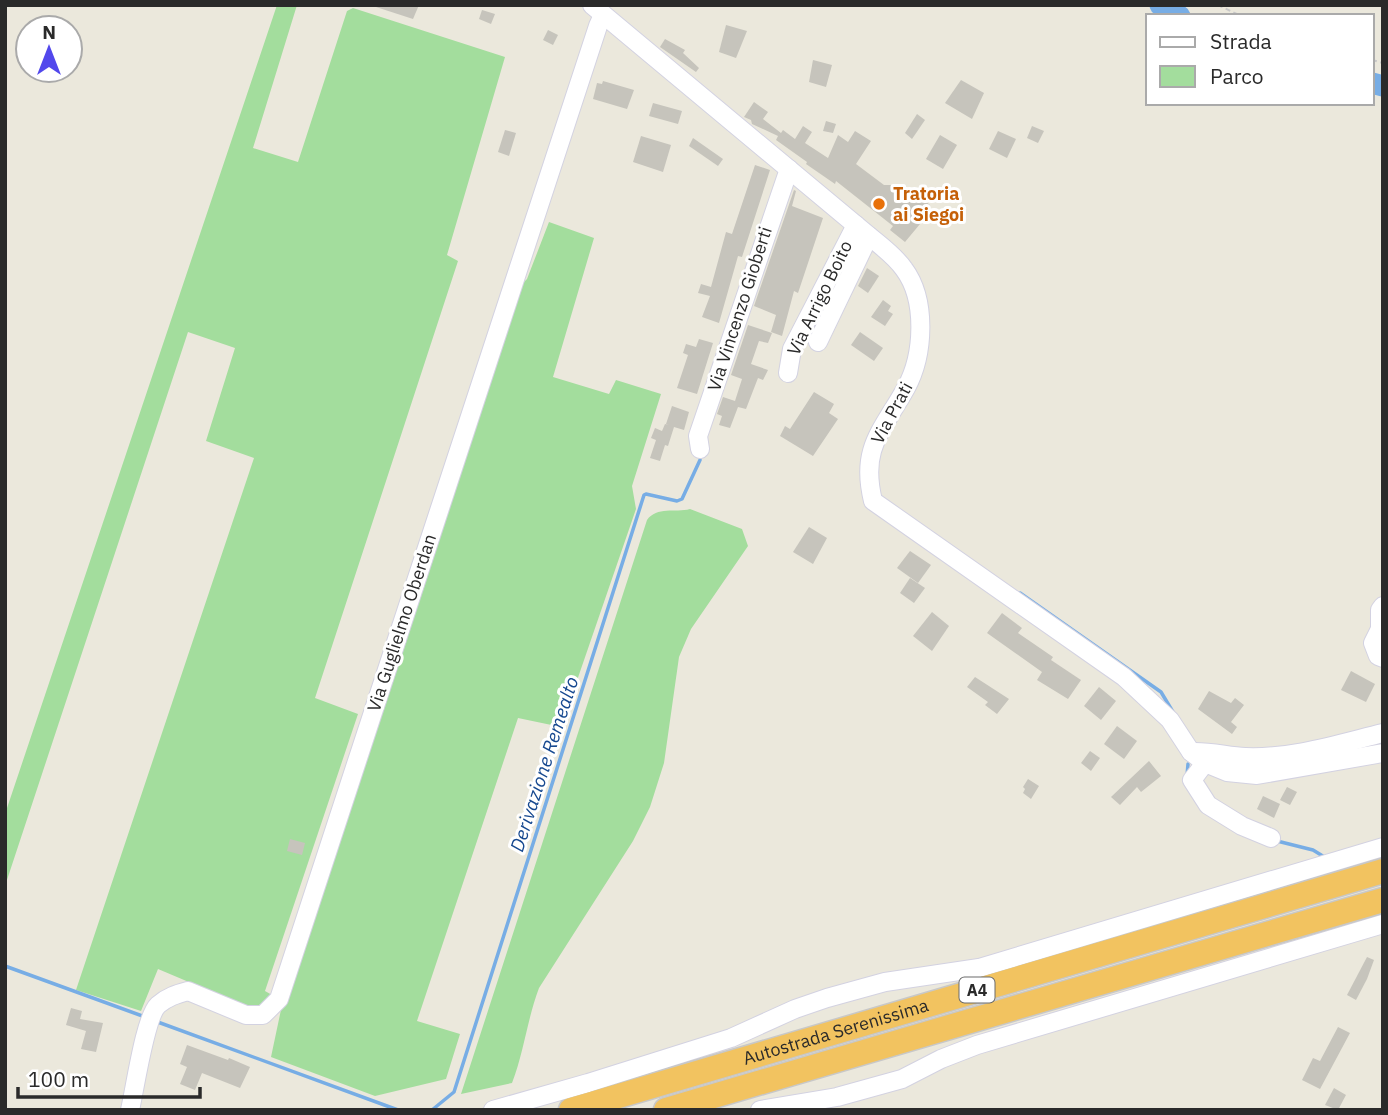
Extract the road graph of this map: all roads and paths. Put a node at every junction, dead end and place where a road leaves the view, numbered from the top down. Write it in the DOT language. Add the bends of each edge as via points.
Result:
graph roads {
  1 [pos="1218,5"];
  2 [pos="597,10"];
  3 [pos="1237,14"];
  4 [pos="789,169"];
  5 [pos="863,230"];
  6 [pos="818,342"];
  7 [pos="789,373"];
  8 [pos="701,449"];
  9 [pos="1383,606"];
  10 [pos="1383,658"];
  11 [pos="1383,733"];
  12 [pos="1383,753"];
  13 [pos="1198,757"];
  14 [pos="1271,838"];
  15 [pos="1383,847"];
  16 [pos="1383,871"];
  17 [pos="1383,900"];
  18 [pos="1383,924"];
  19 [pos="130,1110"];
  20 [pos="493,1110"];
  21 [pos="571,1110"];
  22 [pos="666,1110"];
  23 [pos="760,1110"];
  1 -- 3 [label="path"];
  2 -- 4 [label="street, Via Prati"];
  2 -- 19 [label="street, Via Guglielmo Oberdan" via="589,52 279,999 263,1015 246,1015 188,990 156,1007"];
  4 -- 5 [label="street, Via Prati"];
  4 -- 8 [label="street, Via Vincenzo Gioberti" via="698,436"];
  5 -- 6 [label="street"];
  5 -- 7 [label="street, Via Arrigo Boito" via="792,349"];
  5 -- 13 [label="street, Via Prati" via="904,268 912,281 920,319 916,364 870,454 868,480 873,501 1124,677 1170,720"];
  9 -- 10 [label="street" via="1373,643"];
  11 -- 13 [label="street" via="1286,755 1245,757 1206,751"];
  12 -- 13 [label="street" via="1257,775 1227,772"];
  13 -- 14 [label="street" via="1192,780 1208,805"];
  15 -- 20 [label="street" via="979,968 885,982 827,998 731,1038"];
  16 -- 21 [label="highway, Autostrada Serenissima / A4"];
  17 -- 22 [label="highway, Autostrada Serenissima / A4"];
  18 -- 23 [label="street" via="977,1045 902,1079 837,1097"];
}
